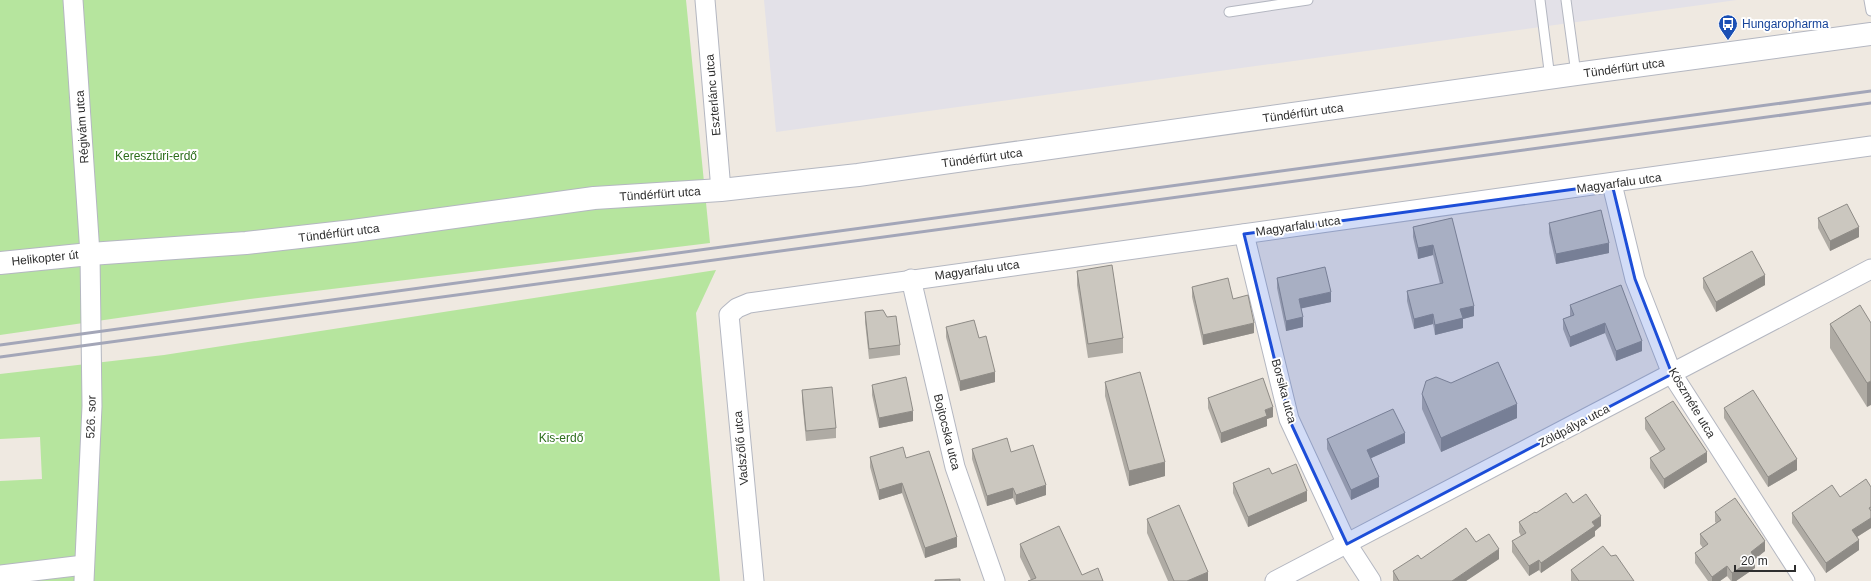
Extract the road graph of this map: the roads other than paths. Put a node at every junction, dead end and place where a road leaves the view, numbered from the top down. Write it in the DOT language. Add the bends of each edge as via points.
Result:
graph roads {
  1 [pos="73,0"];
  2 [pos="705,0"];
  3 [pos="1308,0"];
  4 [pos="1540,0"];
  5 [pos="1566,0"];
  6 [pos="1869,0"];
  7 [pos="1871,11"];
  8 [pos="1229,12"];
  9 [pos="1871,34"];
  10 [pos="1576,74"];
  11 [pos="1550,78"];
  12 [pos="1871,146"];
  13 [pos="1612,184"];
  14 [pos="721,190"];
  15 [pos="1244,234"];
  16 [pos="90,254"];
  17 [pos="0,263"];
  18 [pos="1871,269"];
  19 [pos="910,279"];
  20 [pos="729,315"];
  21 [pos="1672,374"];
  22 [pos="1347,544"];
  23 [pos="84,573"];
  24 [pos="0,575"];
  25 [pos="754,581"];
  26 [pos="995,581"];
  27 [pos="1275,581"];
  28 [pos="1371,581"];
  29 [pos="1805,581"];
  1 -- 16 [label="street, Régivám utca"];
  2 -- 14 [label="street, Eszterlánc utca"];
  3 -- 8 [label="lane"];
  4 -- 11 [label="lane"];
  5 -- 10 [label="lane"];
  6 -- 7 [label="lane"];
  9 -- 10 [label="street, Tündérfürt utca"];
  10 -- 11 [label="street, Tündérfürt utca"];
  11 -- 14 [label="street, Tündérfürt utca" via="858,176"];
  12 -- 13 [label="street, Magyarfalu utca"];
  13 -- 15 [label="street, Magyarfalu utca"];
  13 -- 21 [label="street, Köszméte utca" via="1635,279"];
  14 -- 16 [label="street, Tündérfürt utca" via="594,198 246,243"];
  15 -- 19 [label="street, Magyarfalu utca"];
  15 -- 22 [label="street, Borsika utca" via="1290,419"];
  16 -- 17 [label="street, Helikopter út"];
  16 -- 23 [label="street, 526. sor" via="92,406"];
  18 -- 21 [label="street, Zöldpálya utca"];
  19 -- 20 [label="street, Magyarfalu utca" via="749,303"];
  19 -- 26 [label="street, Bojtocska utca" via="955,467"];
  20 -- 25 [label="street, Vadszőlő utca"];
  21 -- 22 [label="street, Zöldpálya utca"];
  21 -- 29 [label="street, Köszméte utca"];
  22 -- 27 [label="street, Zöldpálya utca"];
  22 -- 28 [label="street, Borsika utca"];
  23 -- 24 [label="street"];
}
